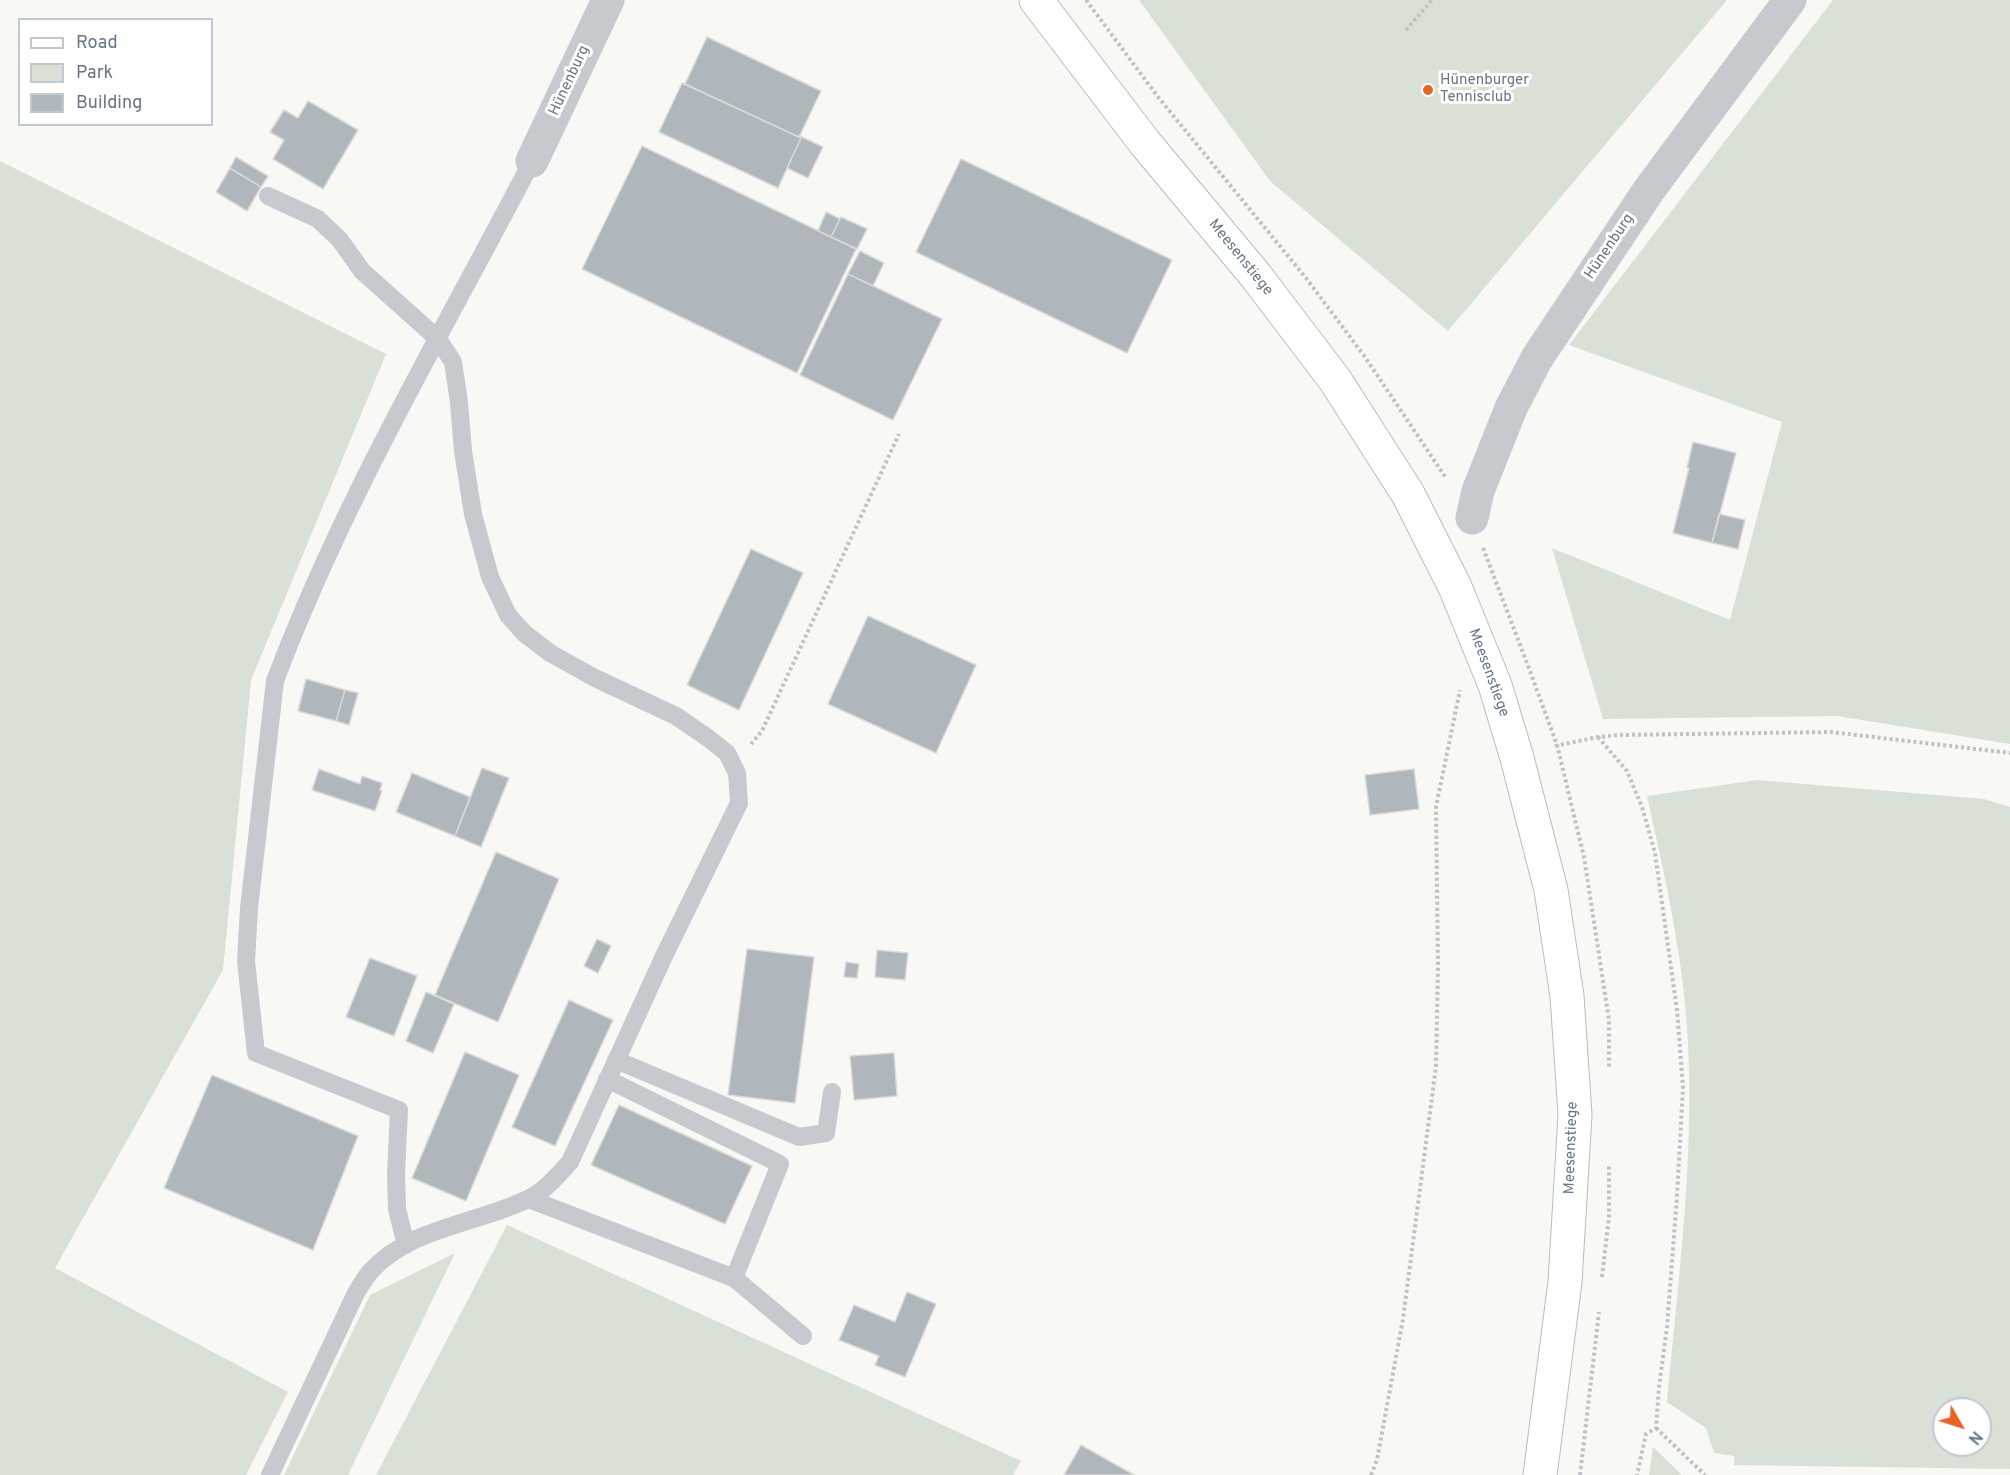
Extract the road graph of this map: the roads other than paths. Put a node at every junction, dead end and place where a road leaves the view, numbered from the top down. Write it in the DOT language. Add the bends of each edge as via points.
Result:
graph roads {
  1 [pos="608,0"];
  2 [pos="1036,0"];
  3 [pos="1790,0"];
  4 [pos="532,161"];
  5 [pos="268,196"];
  6 [pos="438,339"];
  7 [pos="1472,518"];
  8 [pos="616,1060"];
  9 [pos="608,1079"];
  10 [pos="832,1092"];
  11 [pos="529,1199"];
  12 [pos="406,1245"];
  13 [pos="734,1278"];
  14 [pos="803,1336"];
  15 [pos="270,1475"];
  16 [pos="1540,1475"];
  1 -- 4 [label="street, Hünenburg"];
  2 -- 16 [label="street, Meesenstiege" via="1335,380 1408,494 1455,587 1495,685 1551,890 1567,996 1575,1115 1565,1282"];
  3 -- 7 [label="street, Hünenburg" via="1649,190 1537,358 1511,408 1478,491"];
  4 -- 6 [label="lane"];
  5 -- 6 [label="lane" via="318,219 340,240 362,271"];
  6 -- 8 [label="lane" via="453,362 473,514 490,577 508,615 550,653 692,727 726,753 737,773 739,803"];
  6 -- 12 [label="lane" via="354,501 275,681 246,961 256,1053 399,1110 397,1209"];
  8 -- 9 [label="lane"];
  8 -- 10 [label="lane" via="799,1137 826,1133"];
  9 -- 11 [label="lane" via="570,1162 548,1186"];
  9 -- 13 [label="lane" via="780,1164"];
  11 -- 12 [label="lane"];
  11 -- 13 [label="lane"];
  12 -- 15 [label="lane" via="368,1273"];
  13 -- 14 [label="lane"];
}
